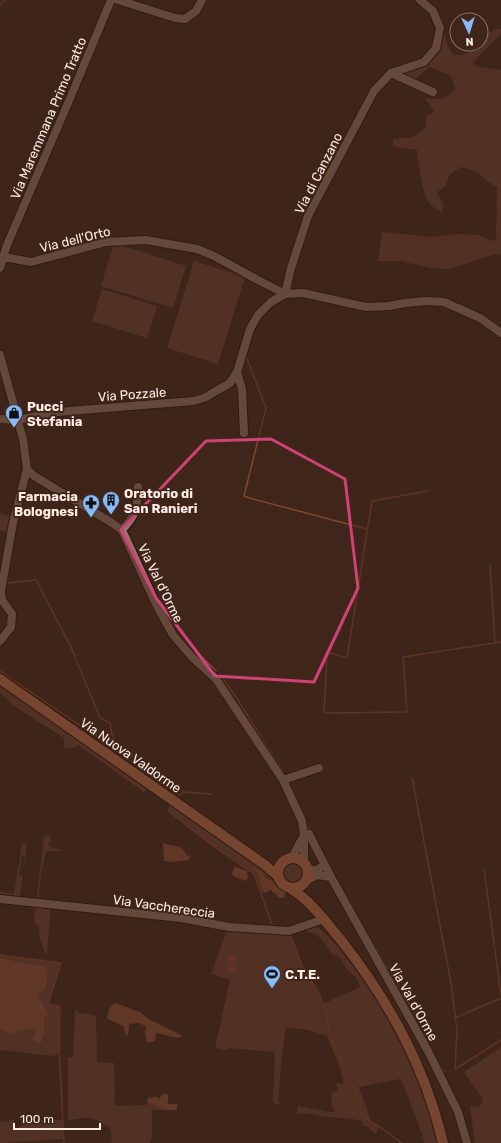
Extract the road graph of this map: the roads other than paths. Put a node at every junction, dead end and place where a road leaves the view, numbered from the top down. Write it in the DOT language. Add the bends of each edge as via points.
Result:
graph roads {
  1 [pos="111,0"];
  2 [pos="118,0"];
  3 [pos="202,0"];
  4 [pos="420,0"];
  5 [pos="391,74"];
  6 [pos="433,92"];
  7 [pos="4,258"];
  8 [pos="0,268"];
  9 [pos="284,294"];
  10 [pos="501,333"];
  11 [pos="0,355"];
  12 [pos="237,372"];
  13 [pos="0,419"];
  14 [pos="18,420"];
  15 [pos="244,433"];
  16 [pos="27,469"];
  17 [pos="138,487"];
  18 [pos="122,530"];
  19 [pos="0,606"];
  20 [pos="10,611"];
  21 [pos="0,641"];
  22 [pos="0,680"];
  23 [pos="319,768"];
  24 [pos="283,780"];
  25 [pos="306,834"];
  26 [pos="246,852"];
  27 [pos="287,860"];
  28 [pos="324,863"];
  29 [pos="306,865"];
  30 [pos="279,877"];
  31 [pos="331,877"];
  32 [pos="306,882"];
  33 [pos="290,888"];
  34 [pos="0,899"];
  35 [pos="314,907"];
  36 [pos="324,919"];
  37 [pos="443,1143"];
  38 [pos="467,1143"];
  1 -- 7 [label="street, Via Maremmana Primo Tratto"];
  2 -- 3 [label="street" via="185,19 196,11"];
  4 -- 5 [label="street, Via di Canzano" via="433,11 440,28 436,48 424,62"];
  5 -- 6 [label="street"];
  5 -- 9 [label="street, Via di Canzano" via="374,91 308,216"];
  7 -- 8 [label="street, Via Maremmana Primo Tratto"];
  7 -- 9 [label="street, Via dell'Orto" via="31,262 106,242 146,240 197,249"];
  9 -- 10 [label="street" via="303,293 366,307 428,301 444,302 480,318"];
  9 -- 12 [label="street" via="258,315 250,330"];
  11 -- 14 [label="street"];
  12 -- 14 [label="street, Via Pozzale" via="226,386 193,401 57,412"];
  12 -- 15 [label="street" via="242,389"];
  13 -- 14 [label="street, Via Pozzale"];
  14 -- 16 [label="street"];
  16 -- 18 [label="street" via="34,476"];
  16 -- 20 [label="street" via="13,524 1,591 2,600"];
  17 -- 18 [label="street" via="136,510"];
  18 -- 24 [label="street, Via Val d'Orme" via="173,635 216,679"];
  19 -- 20 [label="street"];
  20 -- 21 [label="street" via="11,627"];
  22 -- 26 [label="main road, Via Nuova Valdorme"];
  23 -- 24 [label="street"];
  24 -- 25 [label="street, Via Val d'Orme"];
  25 -- 27 [label="street"];
  25 -- 28 [label="street, Via Val d'Orme"];
  25 -- 29 [label="street, Via Val d'Orme"];
  26 -- 27 [label="main road, Via Nuova Valdorme" via="271,861"];
  26 -- 30 [label="main road, Via Nuova Valdorme"];
  27 -- 29 [label="main road, Via Nuova Valdorme" via="299,860"];
  27 -- 30 [label="main road" via="280,866"];
  28 -- 29 [label="street" via="319,870 312,870"];
  28 -- 31 [label="street, Via Val d'Orme"];
  29 -- 32 [label="main road, Via Nuova Valdorme"];
  30 -- 33 [label="main road, Via Nuova Valdorme" via="283,884"];
  31 -- 32 [label="street" via="321,874"];
  31 -- 38 [label="street, Via Val d'Orme" via="429,1053 458,1112"];
  32 -- 33 [label="main road"];
  32 -- 35 [label="main road, Via Nuova Valdorme" via="307,894"];
  33 -- 35 [label="main road, Via Nuova Valdorme"];
  34 -- 36 [label="street, Via Vacchereccia" via="181,918 229,927 288,931"];
  35 -- 36 [label="main road, Via Nuova Valdorme"];
  36 -- 37 [label="main road, Via Nuova Valdorme" via="364,970 408,1042 422,1073"];
}
